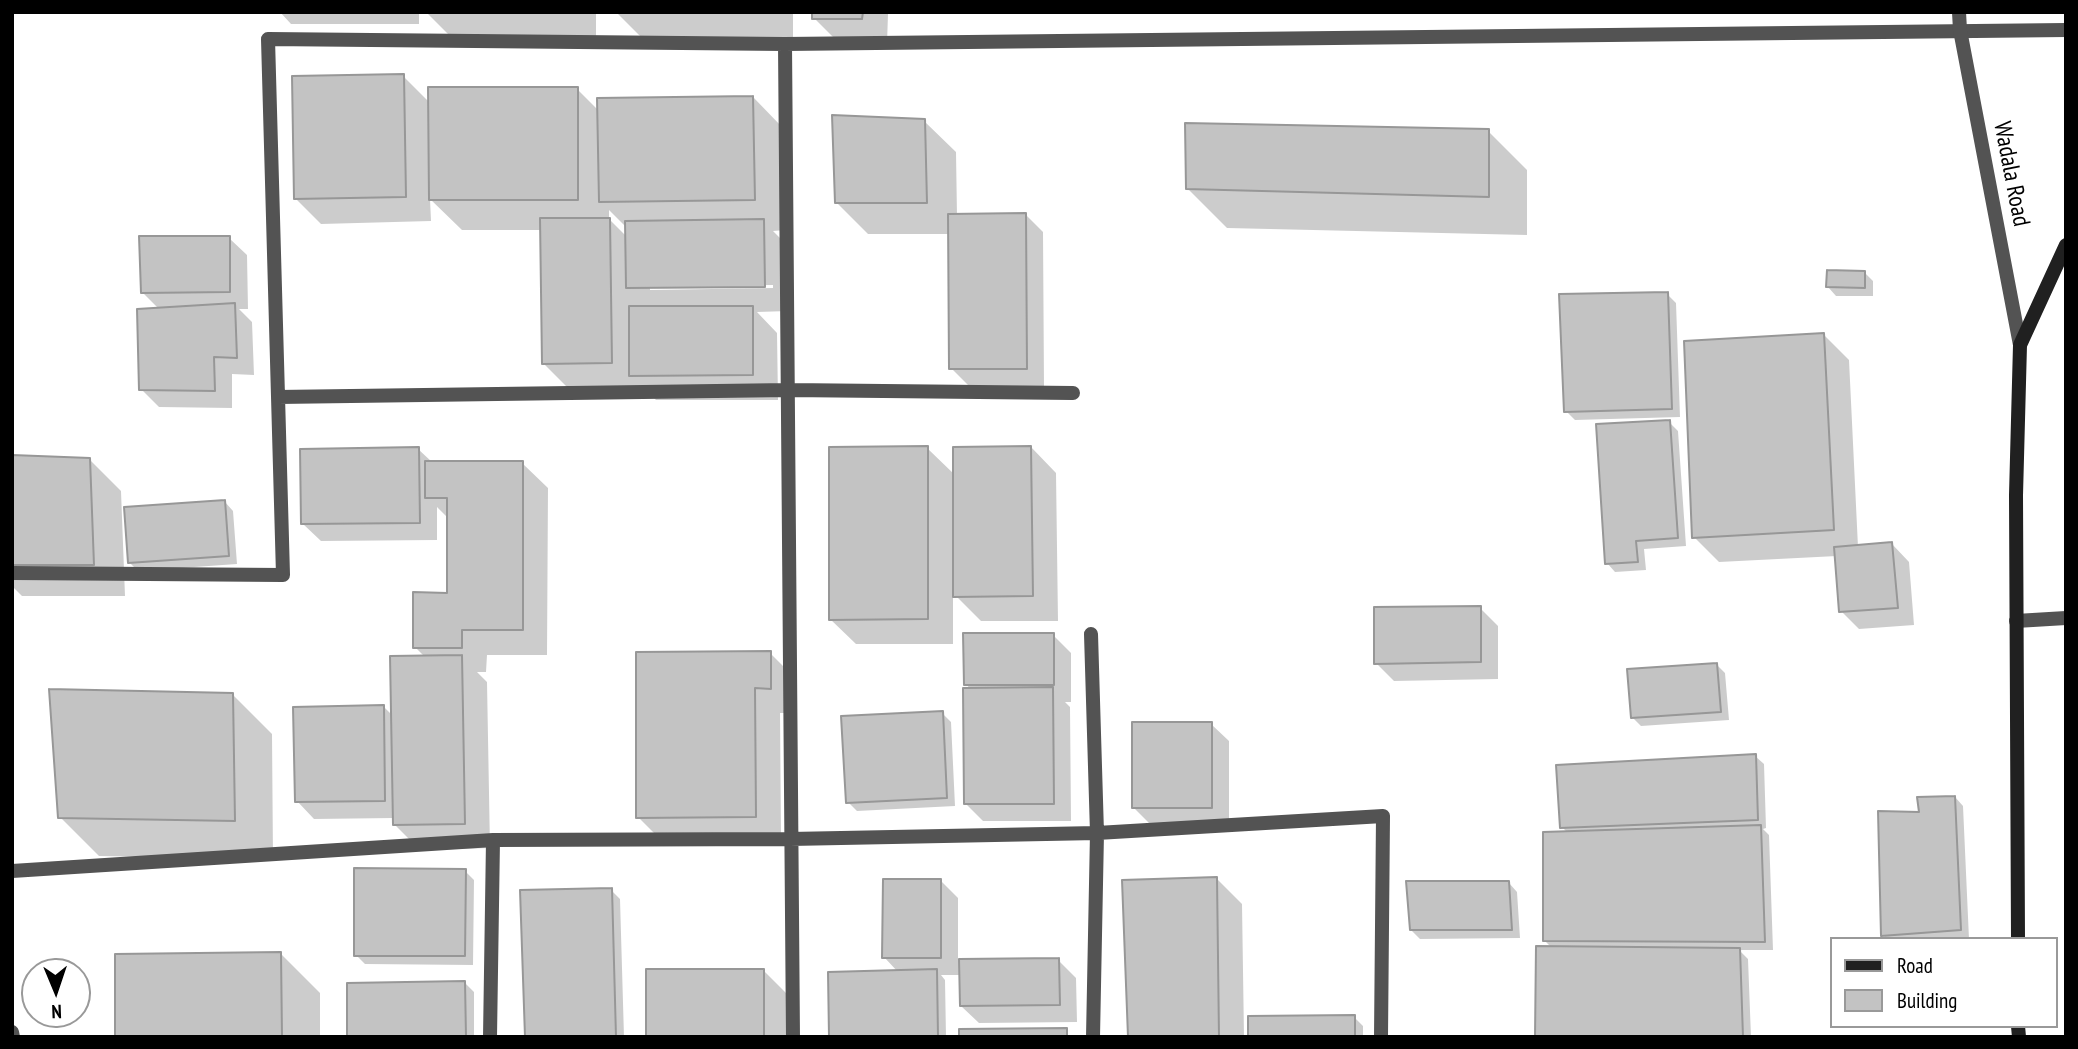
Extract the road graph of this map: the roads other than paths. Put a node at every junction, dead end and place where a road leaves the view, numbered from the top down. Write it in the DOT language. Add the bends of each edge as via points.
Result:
graph roads {
  1 [pos="1959,12"];
  2 [pos="1960,30"];
  3 [pos="2066,30"];
  4 [pos="785,44"];
  5 [pos="2066,246"];
  6 [pos="2020,345"];
  7 [pos="789,390"];
  8 [pos="1073,393"];
  9 [pos="278,397"];
  10 [pos="12,573"];
  11 [pos="2066,618"];
  12 [pos="2016,621"];
  13 [pos="1091,634"];
  14 [pos="1097,833"];
  15 [pos="790,839"];
  16 [pos="493,840"];
  17 [pos="12,871"];
  18 [pos="2018,937"];
  19 [pos="490,1037"];
  20 [pos="793,1037"];
  21 [pos="1093,1037"];
  22 [pos="1381,1037"];
  1 -- 2 [label="street, Wadala Road"];
  2 -- 3 [label="street"];
  2 -- 4 [label="street"];
  2 -- 6 [label="street, Wadala Road"];
  4 -- 7 [label="street"];
  4 -- 9 [label="street" via="268,39"];
  5 -- 6 [label="main road"];
  6 -- 12 [label="main road"];
  7 -- 8 [label="street"];
  7 -- 9 [label="street"];
  7 -- 15 [label="street"];
  9 -- 10 [label="street" via="283,575"];
  11 -- 12 [label="street"];
  12 -- 18 [label="main road"];
  13 -- 14 [label="street"];
  14 -- 15 [label="street"];
  14 -- 21 [label="street"];
  14 -- 22 [label="street" via="1383,816"];
  15 -- 16 [label="street"];
  15 -- 20 [label="street"];
  16 -- 17 [label="street"];
  16 -- 19 [label="street"];
}
